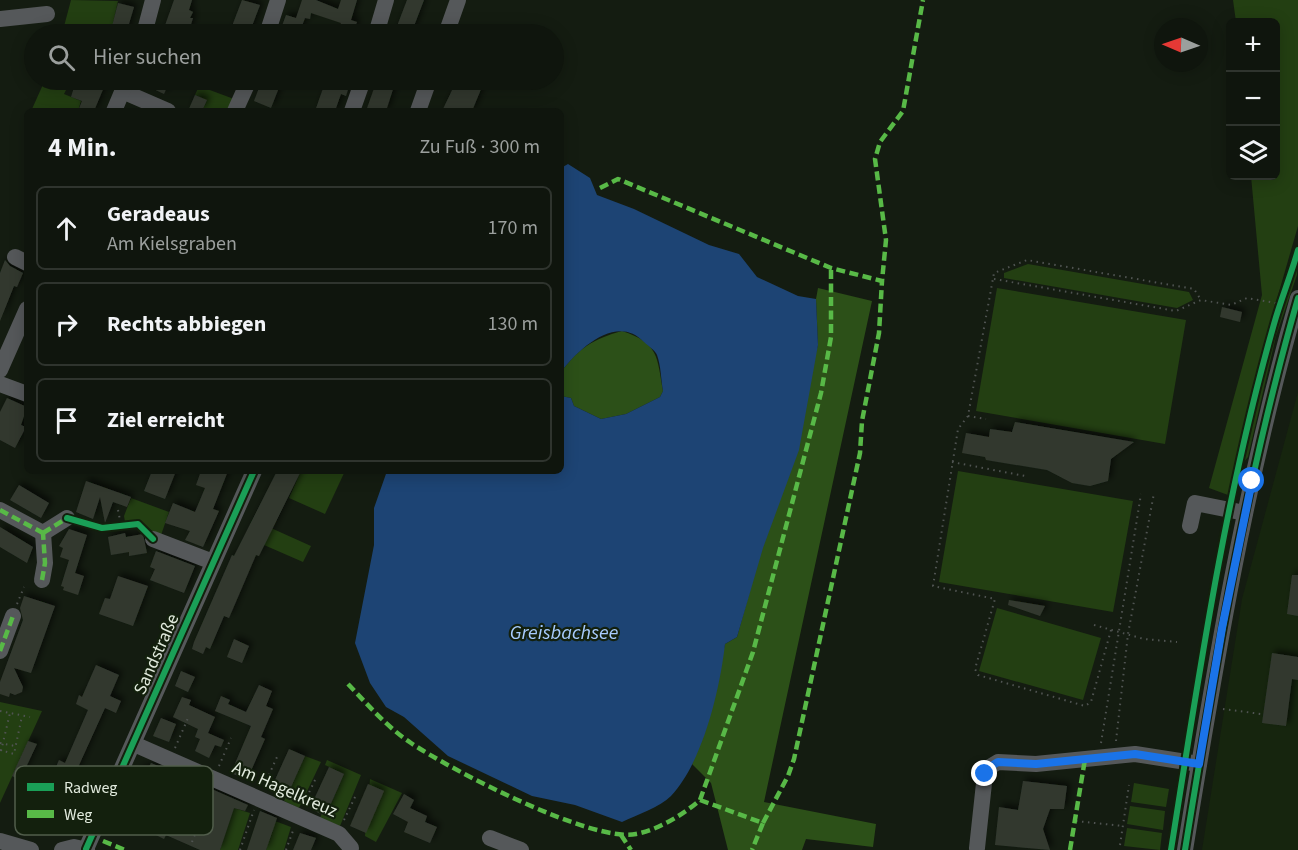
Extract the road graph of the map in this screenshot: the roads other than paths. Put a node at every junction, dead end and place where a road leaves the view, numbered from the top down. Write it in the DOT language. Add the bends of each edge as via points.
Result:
graph roads {
  1 [pos="153,0"];
  2 [pos="278,0"];
  3 [pos="386,0"];
  4 [pos="458,0"];
  5 [pos="47,14"];
  6 [pos="0,19"];
  7 [pos="147,24"];
  8 [pos="270,24"];
  9 [pos="379,24"];
  10 [pos="450,24"];
  11 [pos="122,90"];
  12 [pos="132,90"];
  13 [pos="244,90"];
  14 [pos="359,90"];
  15 [pos="425,90"];
  16 [pos="115,108"];
  17 [pos="163,108"];
  18 [pos="236,108"];
  19 [pos="353,108"];
  20 [pos="419,108"];
  21 [pos="1298,298"];
  22 [pos="24,316"];
  23 [pos="0,370"];
  24 [pos="0,384"];
  25 [pos="24,393"];
  26 [pos="253,474"];
  27 [pos="0,510"];
  28 [pos="1245,513"];
  29 [pos="67,518"];
  30 [pos="1190,526"];
  31 [pos="43,533"];
  32 [pos="153,539"];
  33 [pos="213,562"];
  34 [pos="42,580"];
  35 [pos="13,616"];
  36 [pos="0,651"];
  37 [pos="134,744"];
  38 [pos="1199,764"];
  39 [pos="124,766"];
  40 [pos="186,766"];
  41 [pos="213,778"];
  42 [pos="93,835"];
  43 [pos="490,838"];
  44 [pos="0,841"];
  45 [pos="351,848"];
  46 [pos="977,848"];
  47 [pos="31,850"];
  48 [pos="62,850"];
  49 [pos="86,850"];
  50 [pos="521,850"];
  51 [pos="1185,850"];
  1 -- 7 [label="street"];
  2 -- 8 [label="street"];
  3 -- 9 [label="street"];
  4 -- 10 [label="street"];
  5 -- 6 [label="street"];
  11 -- 16 [label="street"];
  12 -- 17 [label="street"];
  13 -- 18 [label="street"];
  14 -- 19 [label="street"];
  15 -- 20 [label="street"];
  21 -- 28 [label="street"];
  22 -- 23 [label="street"];
  24 -- 25 [label="street"];
  26 -- 33 [label="street, Sandstraße"];
  27 -- 31 [label="street"];
  28 -- 30 [label="street" via="1195,502"];
  28 -- 38 [label="street"];
  29 -- 31 [label="street"];
  31 -- 34 [label="street"];
  32 -- 33 [label="street"];
  33 -- 37 [label="street, Sandstraße"];
  35 -- 36 [label="street"];
  37 -- 39 [label="street, Sandstraße"];
  37 -- 40 [label="street, Am Hagelkreuz"];
  38 -- 46 [label="street" via="1135,754 1036,764 992,764 984,781"];
  38 -- 51 [label="street"];
  41 -- 45 [label="street, Am Hagelkreuz" via="339,834"];
  42 -- 49 [label="street, Sandstraße"];
  43 -- 50 [label="street"];
  44 -- 47 [label="street"];
  48 -- 49 [label="street"];
}
